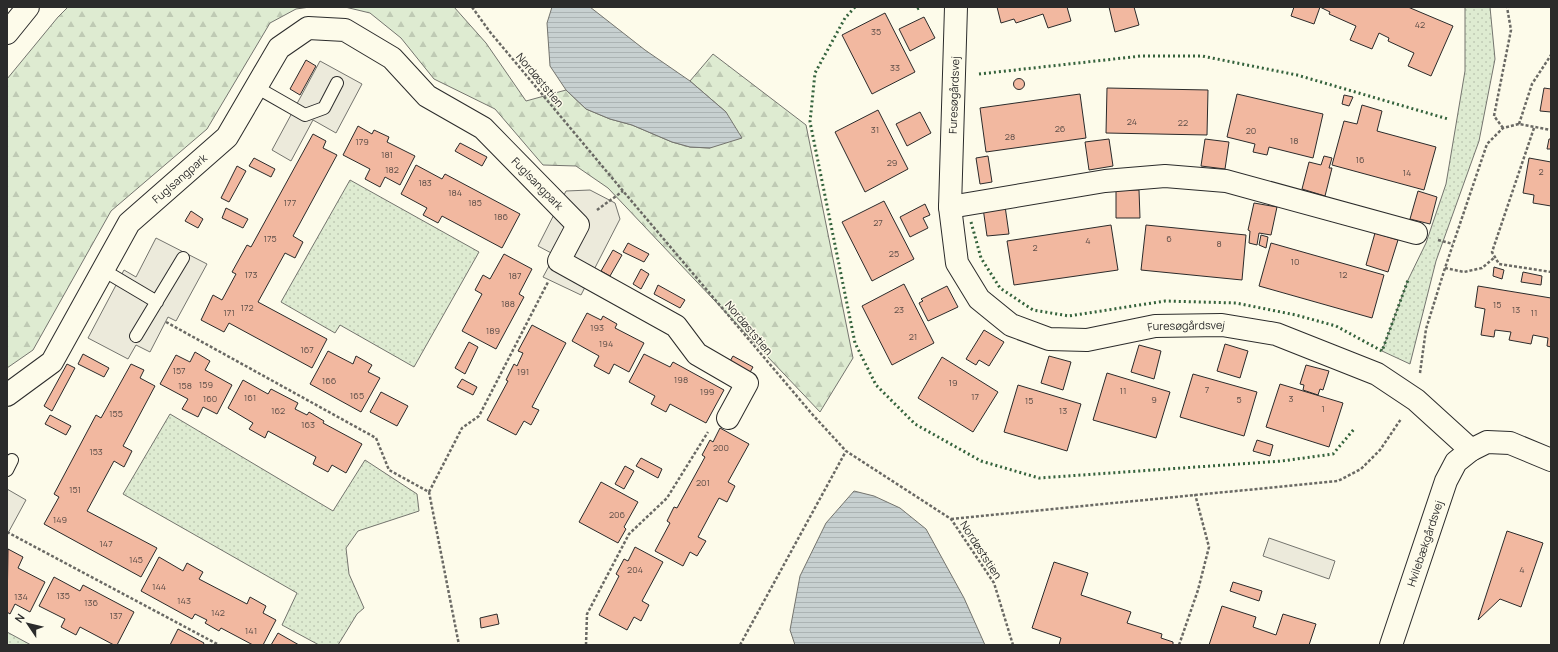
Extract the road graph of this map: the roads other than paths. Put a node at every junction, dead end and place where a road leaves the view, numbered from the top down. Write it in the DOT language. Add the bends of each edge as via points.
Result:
graph roads {
  1 [pos="28,7"];
  2 [pos="956,7"];
  3 [pos="7,33"];
  4 [pos="337,83"];
  5 [pos="256,87"];
  6 [pos="950,207"];
  7 [pos="1416,233"];
  8 [pos="183,258"];
  9 [pos="103,270"];
  10 [pos="156,302"];
  11 [pos="136,336"];
  12 [pos="7,395"];
  13 [pos="728,418"];
  14 [pos="1471,450"];
  15 [pos="1551,460"];
  16 [pos="1391,645"];
  1 -- 3 [label="street"];
  2 -- 6 [label="street, Furesøgårdsvej"];
  4 -- 5 [label="lane" via="324,108 305,115"];
  5 -- 9 [label="street, Fuglsangpark" via="227,137 129,223"];
  5 -- 13 [label="street, Fuglsangpark" via="279,48 308,28 345,30 392,58 427,96 483,128 578,225 559,261 676,326 697,354 747,383"];
  6 -- 7 [label="street" via="1105,181 1165,176 1226,181"];
  6 -- 14 [label="street, Furesøgårdsvej" via="957,263 978,299 1011,325 1049,339 1087,340 1155,326 1222,325 1276,334 1377,374 1416,400"];
  8 -- 10 [label="lane"];
  9 -- 10 [label="lane"];
  9 -- 12 [label="street, Fuglsangpark" via="52,362"];
  10 -- 11 [label="lane"];
  14 -- 15 [label="street, Hvilebækgårdsvej" via="1487,442 1510,443"];
  14 -- 16 [label="street, Hvilebækgårdsvej" via="1456,462 1446,481"];
}
